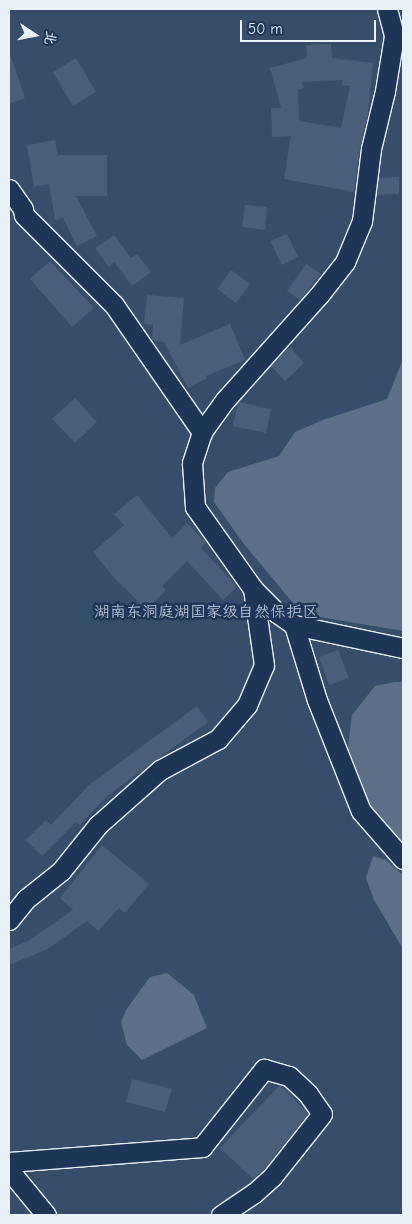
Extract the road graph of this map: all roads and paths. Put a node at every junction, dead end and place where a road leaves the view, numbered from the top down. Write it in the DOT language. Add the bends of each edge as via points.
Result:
graph roads {
  1 [pos="387,9"];
  2 [pos="9,189"];
  3 [pos="202,432"];
  4 [pos="253,589"];
  5 [pos="294,626"];
  6 [pos="403,648"];
  7 [pos="403,859"];
  8 [pos="9,920"];
  9 [pos="9,1162"];
  10 [pos="9,1170"];
  11 [pos="46,1215"];
  12 [pos="221,1215"];
  1 -- 3 [label="street" via="394,36 385,91 371,150 362,220 345,262 225,400"];
  2 -- 3 [label="street" via="24,209 24,215 114,305"];
  3 -- 4 [label="street" via="192,463 195,507"];
  4 -- 5 [label="street"];
  4 -- 8 [label="street" via="264,664 247,705 218,739 160,770 112,813 61,871 26,899"];
  5 -- 6 [label="street"];
  5 -- 7 [label="street" via="317,700 361,811"];
  9 -- 12 [label="street" via="202,1147 264,1069 289,1076 308,1094 322,1114 272,1177"];
  10 -- 11 [label="street"];
}
